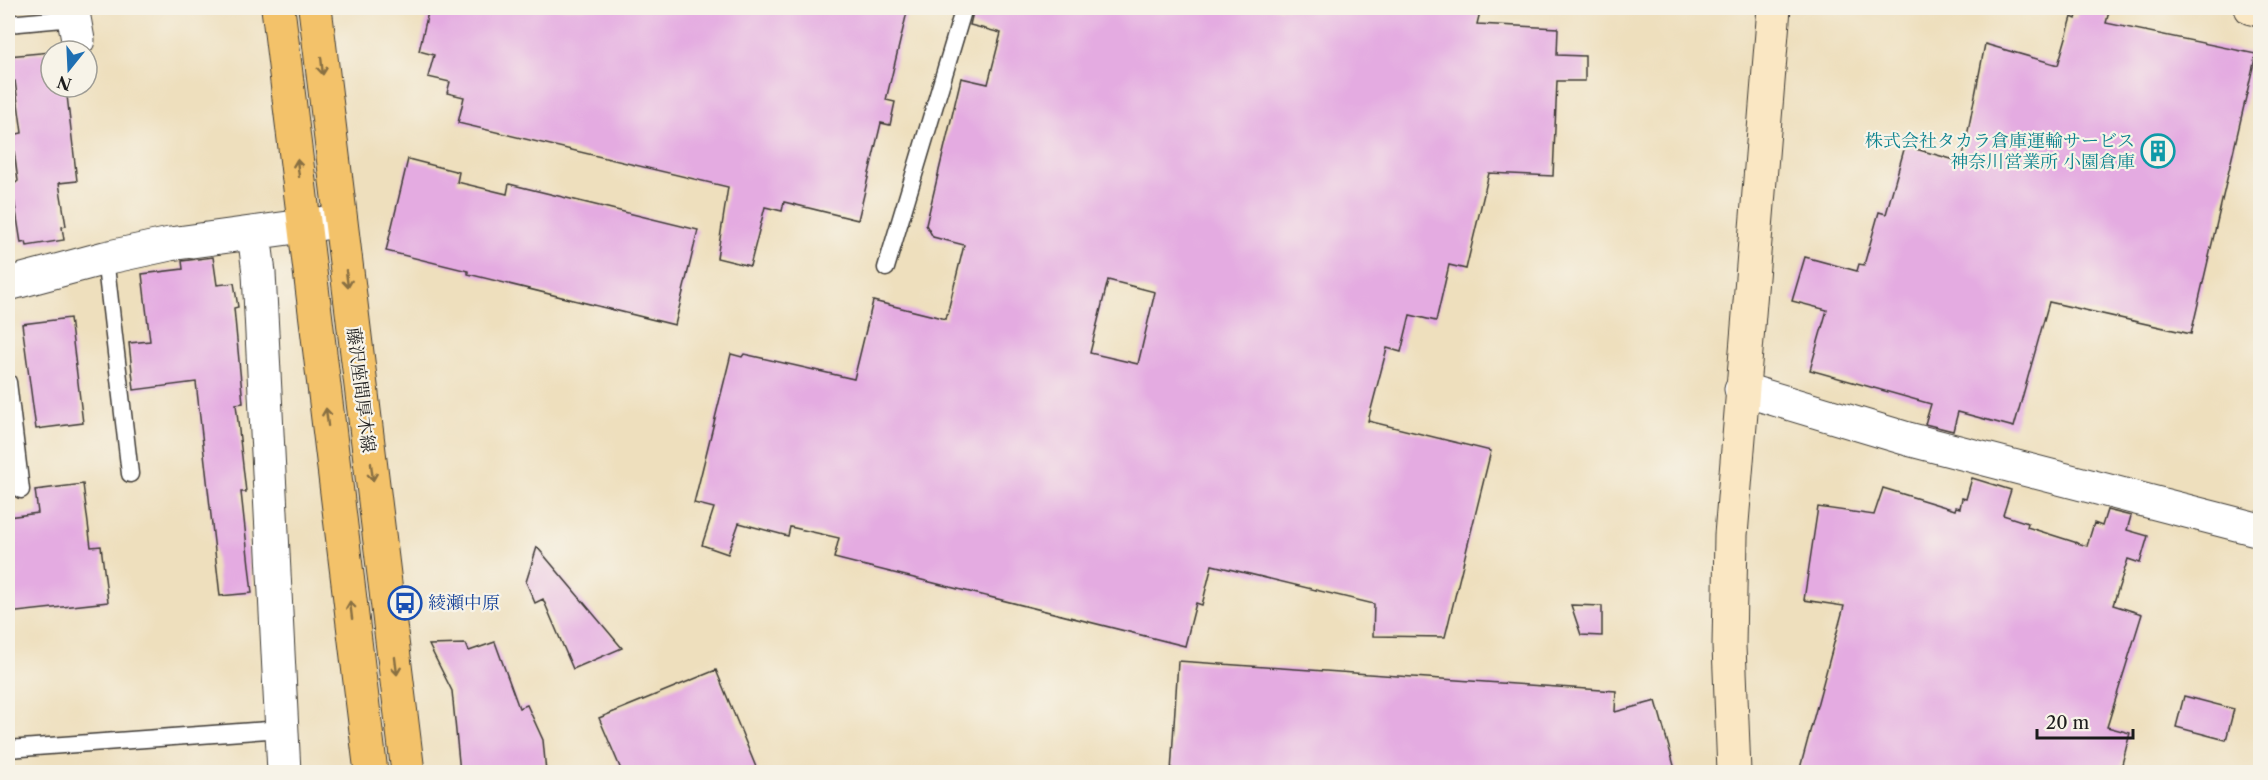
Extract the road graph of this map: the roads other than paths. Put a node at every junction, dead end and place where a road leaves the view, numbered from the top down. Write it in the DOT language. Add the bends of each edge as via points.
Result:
graph roads {
  1 [pos="278,8"];
  2 [pos="315,8"];
  3 [pos="964,8"];
  4 [pos="1774,8"];
  5 [pos="2251,8"];
  6 [pos="2260,10"];
  7 [pos="75,22"];
  8 [pos="8,24"];
  9 [pos="340,221"];
  10 [pos="304,226"];
  11 [pos="254,233"];
  12 [pos="105,258"];
  13 [pos="886,268"];
  14 [pos="8,282"];
  15 [pos="8,382"];
  16 [pos="1741,389"];
  17 [pos="130,474"];
  18 [pos="21,490"];
  19 [pos="2260,530"];
  20 [pos="282,729"];
  21 [pos="8,749"];
  22 [pos="284,772"];
  23 [pos="371,772"];
  24 [pos="408,772"];
  25 [pos="1734,772"];
  10 -- 1 [label="main road, 藤沢座間厚木線, one-way"];
  2 -- 9 [label="main road, 藤沢座間厚木線, one-way"];
  3 -- 13 [label="lane"];
  4 -- 16 [label="street"];
  5 -- 6 [label="street"];
  7 -- 8 [label="lane"];
  9 -- 10 [label="street"];
  9 -- 24 [label="main road, 藤沢座間厚木線, one-way"];
  10 -- 11 [label="street"];
  23 -- 10 [label="main road, 藤沢座間厚木線, one-way"];
  11 -- 12 [label="street"];
  11 -- 20 [label="street"];
  12 -- 14 [label="street"];
  12 -- 17 [label="lane"];
  15 -- 18 [label="lane"];
  16 -- 19 [label="street" via="1908,440"];
  16 -- 25 [label="street" via="1729,646"];
  20 -- 21 [label="lane"];
  20 -- 22 [label="street"];
}
